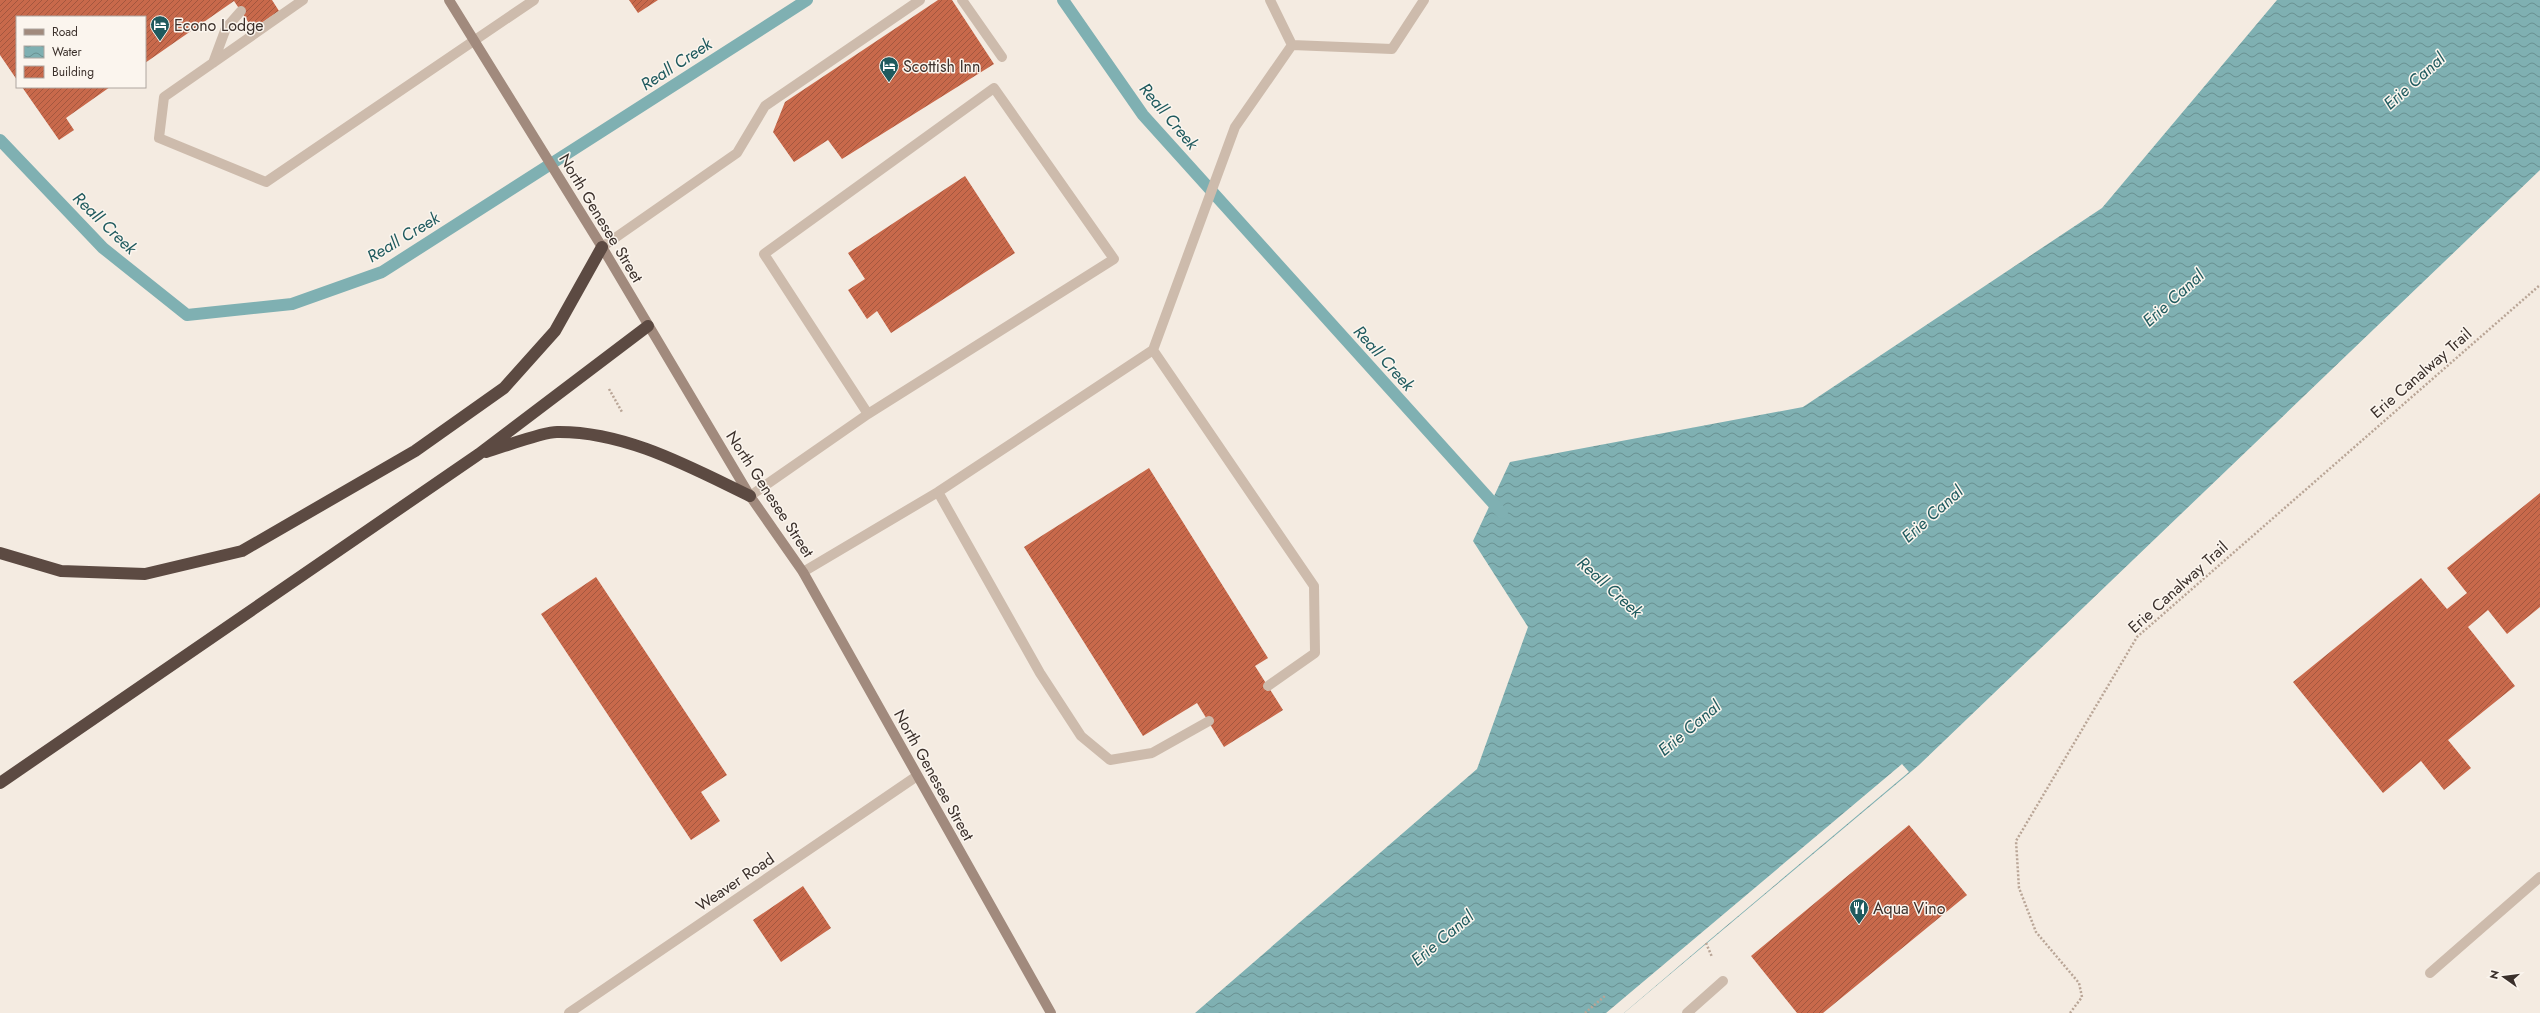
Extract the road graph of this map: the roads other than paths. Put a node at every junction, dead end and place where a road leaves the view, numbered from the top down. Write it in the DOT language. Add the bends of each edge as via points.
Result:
graph roads {
  1 [pos="303,0"];
  2 [pos="449,0"];
  3 [pos="534,0"];
  4 [pos="920,0"];
  5 [pos="962,0"];
  6 [pos="1270,0"];
  7 [pos="1424,0"];
  8 [pos="241,11"];
  9 [pos="475,42"];
  10 [pos="1292,45"];
  11 [pos="1002,57"];
  12 [pos="213,63"];
  13 [pos="602,247"];
  14 [pos="648,326"];
  15 [pos="1153,350"];
  16 [pos="868,414"];
  17 [pos="479,454"];
  18 [pos="938,492"];
  19 [pos="750,496"];
  20 [pos="0,553"];
  21 [pos="803,572"];
  22 [pos="1268,686"];
  23 [pos="1208,721"];
  24 [pos="917,776"];
  25 [pos="0,783"];
  26 [pos="2540,877"];
  27 [pos="2430,973"];
  28 [pos="1723,981"];
  29 [pos="569,1013"];
  30 [pos="1051,1013"];
  31 [pos="1687,1013"];
  1 -- 12 [label="street"];
  2 -- 9 [label="main road, North Genesee Street"];
  3 -- 9 [label="street"];
  4 -- 13 [label="street" via="765,106 737,153"];
  5 -- 11 [label="street"];
  6 -- 10 [label="street"];
  7 -- 10 [label="street" via="1392,49"];
  8 -- 12 [label="street" via="226,28"];
  9 -- 12 [label="street" via="266,182 159,138 164,97"];
  9 -- 13 [label="main road, North Genesee Street"];
  10 -- 15 [label="street" via="1235,127"];
  13 -- 14 [label="main road, North Genesee Street"];
  13 -- 20 [label="highway" via="555,331 504,388 415,451 242,551 145,574 61,571"];
  14 -- 17 [label="highway"];
  14 -- 19 [label="main road, North Genesee Street"];
  15 -- 18 [label="street"];
  15 -- 22 [label="street" via="1314,586 1315,654"];
  16 -- 16 [label="street" via="1114,259 994,88 764,254"];
  16 -- 19 [label="street"];
  17 -- 19 [label="highway" via="556,432 613,438 680,462"];
  17 -- 25 [label="highway"];
  18 -- 21 [label="street"];
  18 -- 23 [label="street" via="1040,673 1081,736 1110,760 1152,753"];
  19 -- 21 [label="main road, North Genesee Street"];
  21 -- 24 [label="main road, North Genesee Street"];
  24 -- 29 [label="street, Weaver Road"];
  24 -- 30 [label="main road, North Genesee Street"];
  26 -- 27 [label="street"];
  28 -- 31 [label="street"];
}
